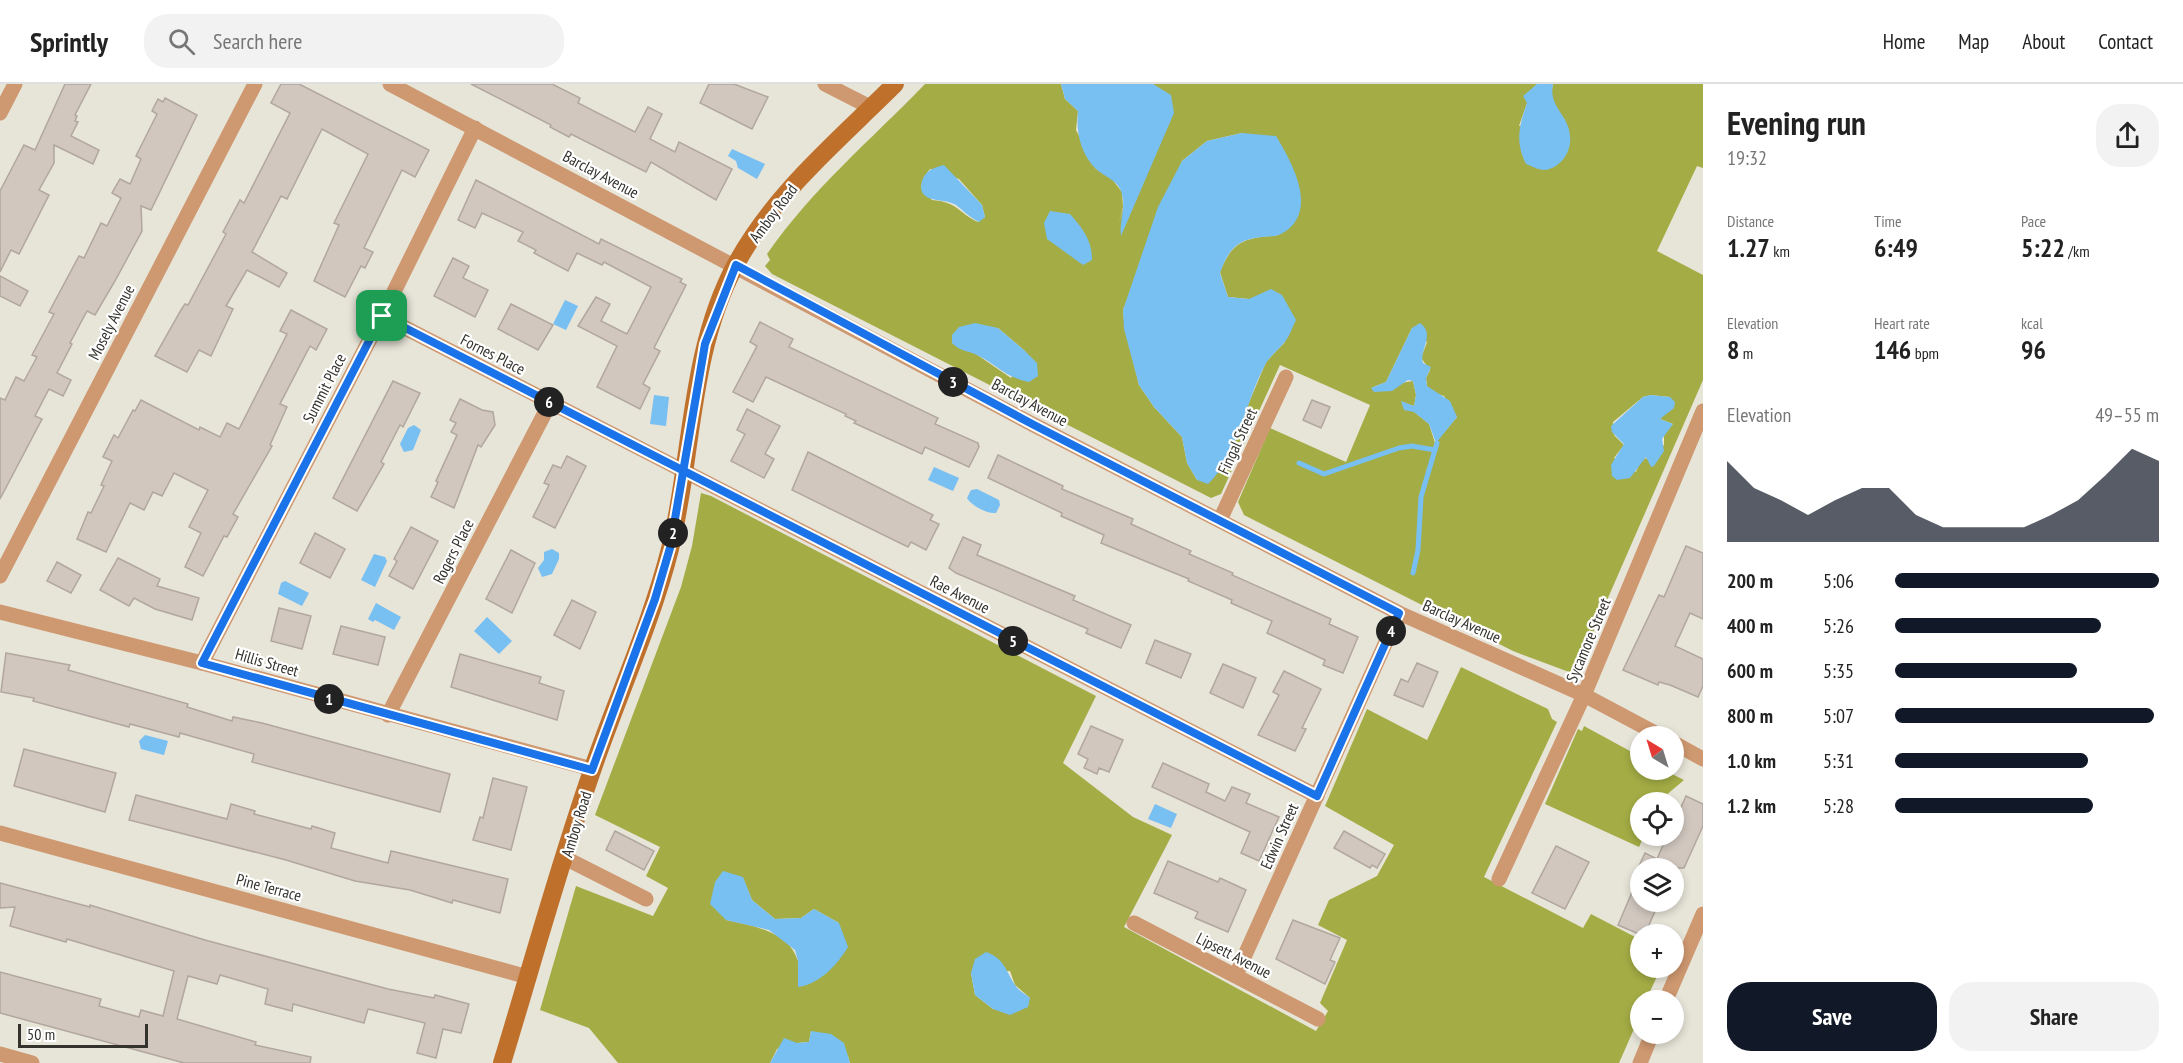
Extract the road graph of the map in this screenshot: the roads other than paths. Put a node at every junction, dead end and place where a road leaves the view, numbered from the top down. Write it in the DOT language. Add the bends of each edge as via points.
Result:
graph roads {
  1 [pos="15,84"];
  2 [pos="255,84"];
  3 [pos="390,84"];
  4 [pos="825,84"];
  5 [pos="895,84"];
  6 [pos="872,108"];
  7 [pos="0,113"];
  8 [pos="475,128"];
  9 [pos="736,265"];
  10 [pos="382,316"];
  11 [pos="1286,377"];
  12 [pos="550,403"];
  13 [pos="1703,411"];
  14 [pos="684,472"];
  15 [pos="1220,520"];
  16 [pos="0,576"];
  17 [pos="0,612"];
  18 [pos="1399,613"];
  19 [pos="202,663"];
  20 [pos="1584,694"];
  21 [pos="388,715"];
  22 [pos="1643,726"];
  23 [pos="1684,749"];
  24 [pos="1703,759"];
  25 [pos="592,770"];
  26 [pos="1317,796"];
  27 [pos="0,833"];
  28 [pos="565,858"];
  29 [pos="1499,879"];
  30 [pos="646,899"];
  31 [pos="1703,914"];
  32 [pos="1134,923"];
  33 [pos="1236,975"];
  34 [pos="528,977"];
  35 [pos="1670,990"];
  36 [pos="1318,1018"];
  37 [pos="1648,1044"];
  38 [pos="0,1054"];
  39 [pos="32,1063"];
  40 [pos="502,1063"];
  41 [pos="1640,1063"];
  1 -- 7 [label="street"];
  2 -- 16 [label="street, Mosely Avenue"];
  3 -- 8 [label="street, Barclay Avenue"];
  4 -- 6 [label="street"];
  5 -- 6 [label="main road, Amboy Road"];
  6 -- 9 [label="main road, Amboy Road" via="796,181"];
  8 -- 9 [label="street, Barclay Avenue"];
  8 -- 10 [label="street, Summit Place"];
  9 -- 14 [label="main road, Amboy Road" via="705,344"];
  9 -- 15 [label="street, Barclay Avenue"];
  10 -- 12 [label="street, Fornes Place"];
  10 -- 19 [label="street, Summit Place"];
  11 -- 15 [label="street, Fingal Street"];
  12 -- 14 [label="street, Fornes Place"];
  12 -- 21 [label="street, Rogers Place"];
  13 -- 20 [label="street, Sycamore Street"];
  14 -- 25 [label="main road, Amboy Road" via="670,548 655,599"];
  14 -- 26 [label="street, Rae Avenue"];
  15 -- 18 [label="street, Barclay Avenue"];
  17 -- 19 [label="street, Hillis Street"];
  18 -- 20 [label="street, Barclay Avenue"];
  18 -- 26 [label="street, Edwin Street"];
  19 -- 21 [label="street, Hillis Street"];
  20 -- 22 [label="street, Barclay Avenue"];
  20 -- 29 [label="street, Sycamore Street"];
  21 -- 25 [label="street, Hillis Street"];
  23 -- 24 [label="street"];
  25 -- 28 [label="main road, Amboy Road"];
  26 -- 33 [label="street, Edwin Street"];
  27 -- 34 [label="street, Pine Terrace"];
  28 -- 30 [label="street"];
  28 -- 34 [label="main road, Amboy Road"];
  31 -- 35 [label="street"];
  32 -- 33 [label="street, Lipsett Avenue"];
  33 -- 36 [label="street, Lipsett Avenue"];
  34 -- 40 [label="main road, Amboy Road"];
  37 -- 41 [label="street"];
  38 -- 39 [label="street"];
}
